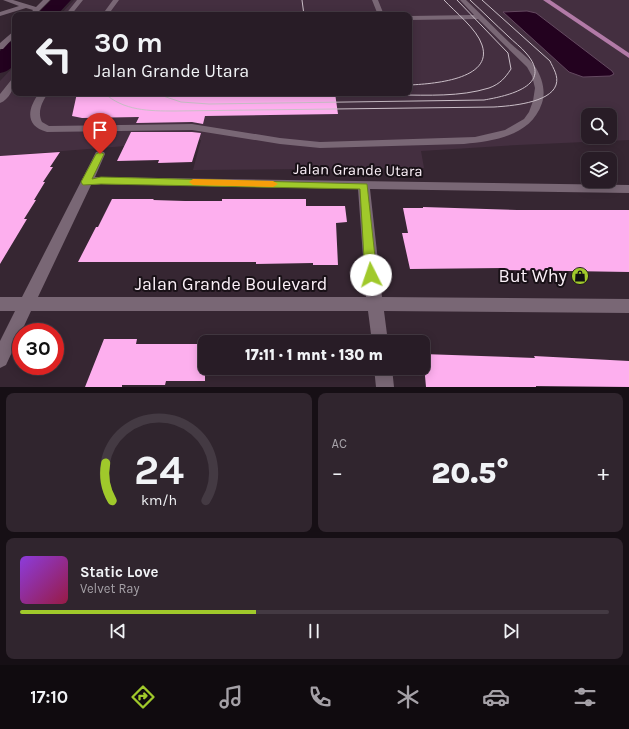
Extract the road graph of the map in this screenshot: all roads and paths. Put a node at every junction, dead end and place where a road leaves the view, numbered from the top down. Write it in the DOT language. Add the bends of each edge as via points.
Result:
graph roads {
  1 [pos="6,0"];
  2 [pos="47,0"];
  3 [pos="80,0"];
  4 [pos="116,0"];
  5 [pos="375,0"];
  6 [pos="463,0"];
  7 [pos="546,0"];
  8 [pos="25,6"];
  9 [pos="37,9"];
  10 [pos="34,12"];
  11 [pos="70,12"];
  12 [pos="107,12"];
  13 [pos="380,12"];
  14 [pos="0,14"];
  15 [pos="480,17"];
  16 [pos="412,18"];
  17 [pos="12,34"];
  18 [pos="0,40"];
  19 [pos="0,47"];
  20 [pos="629,56"];
  21 [pos="12,85"];
  22 [pos="42,96"];
  23 [pos="0,100"];
  24 [pos="100,154"];
  25 [pos="86,182"];
  26 [pos="364,186"];
  27 [pos="629,189"];
  28 [pos="26,303"];
  29 [pos="0,304"];
  30 [pos="375,304"];
  31 [pos="629,306"];
  32 [pos="379,335"];
  33 [pos="0,359"];
  34 [pos="384,375"];
  35 [pos="385,387"];
  1 -- 8 [label="street"];
  2 -- 9 [label="street"];
  3 -- 11 [label="street"];
  4 -- 12 [label="street"];
  5 -- 13 [label="street"];
  6 -- 15 [label="street"];
  7 -- 20 [label="main road"];
  8 -- 9 [label="street"];
  8 -- 14 [label="street"];
  9 -- 10 [label="street"];
  15 -- 16 [label="street"];
  15 -- 22 [label="street" via="529,65 537,79 539,96 533,114 526,122 504,134 486,139 320,145 192,127 46,129 38,123 35,116 36,105"];
  17 -- 18 [label="street"];
  17 -- 19 [label="street"];
  21 -- 23 [label="street"];
  24 -- 25 [label="street"];
  25 -- 26 [label="street, Jalan Grande Utara"];
  25 -- 28 [label="street"];
  26 -- 27 [label="street, Jalan Grande Utara"];
  26 -- 30 [label="street"];
  28 -- 29 [label="street, Jalan Grande Boulevard"];
  28 -- 30 [label="street, Jalan Grande Boulevard"];
  28 -- 33 [label="street"];
  30 -- 31 [label="street, Jalan Grande Boulevard"];
  30 -- 32 [label="street"];
  34 -- 35 [label="street"];
}
